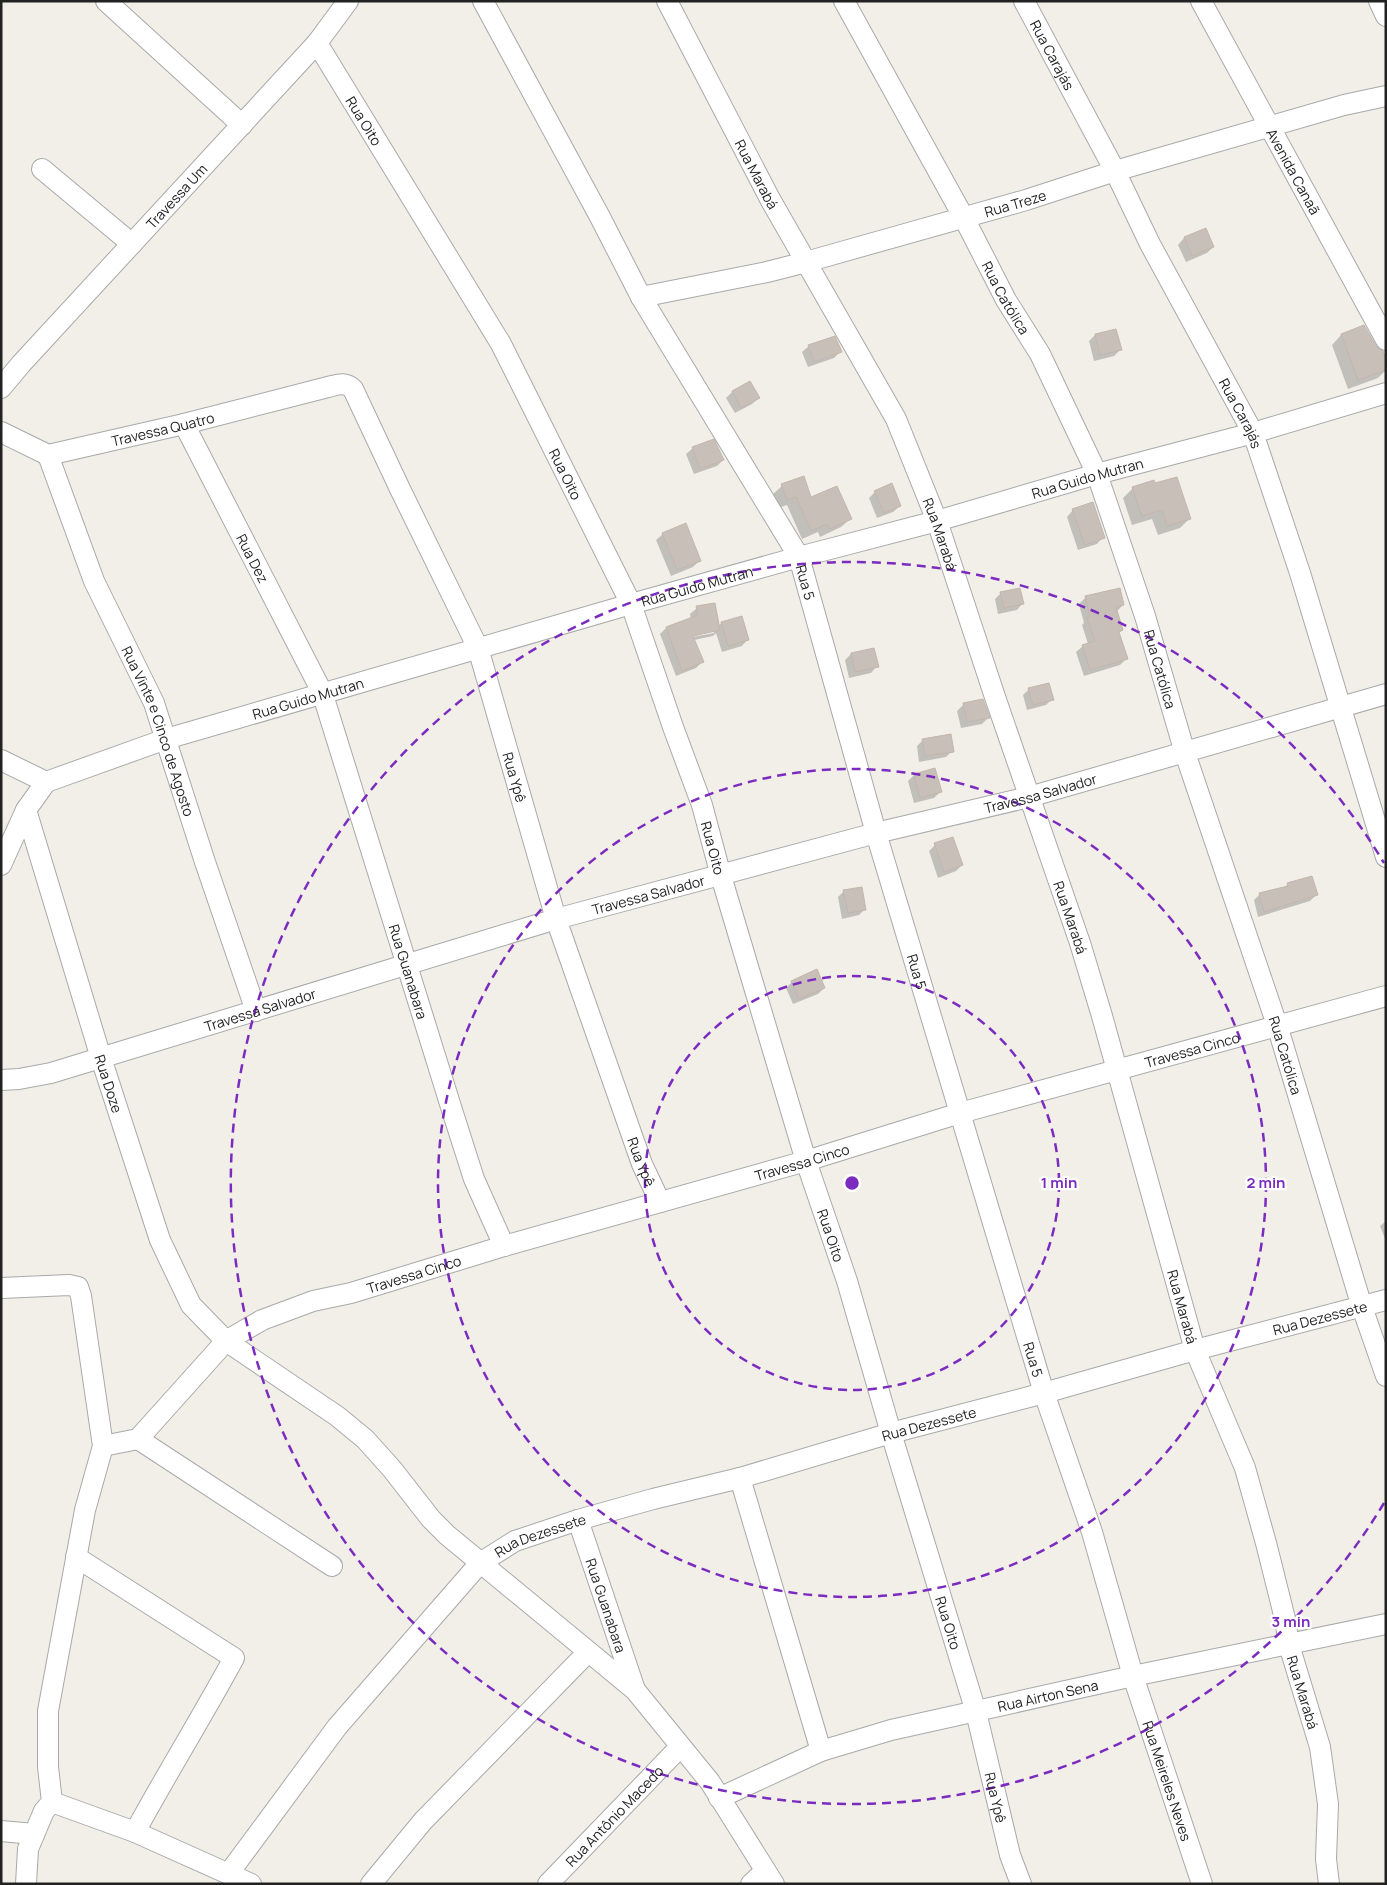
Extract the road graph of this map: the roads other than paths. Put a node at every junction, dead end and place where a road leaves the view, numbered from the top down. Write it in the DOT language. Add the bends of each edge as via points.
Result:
graph roads {
  1 [pos="348,1"];
  2 [pos="483,1"];
  3 [pos="667,1"];
  4 [pos="844,1"];
  5 [pos="1024,1"];
  6 [pos="1201,1"];
  7 [pos="1379,1"];
  8 [pos="109,2"];
  9 [pos="1386,16"];
  10 [pos="317,42"];
  11 [pos="1386,96"];
  12 [pos="242,125"];
  13 [pos="1268,127"];
  14 [pos="42,169"];
  15 [pos="1115,171"];
  16 [pos="964,218"];
  17 [pos="132,244"];
  18 [pos="806,262"];
  19 [pos="641,296"];
  20 [pos="1386,340"];
  21 [pos="328,387"];
  22 [pos="1,388"];
  23 [pos="1386,393"];
  24 [pos="184,424"];
  25 [pos="1,432"];
  26 [pos="1253,433"];
  27 [pos="48,456"];
  28 [pos="1097,474"];
  29 [pos="937,521"];
  30 [pos="799,557"];
  31 [pos="631,604"];
  32 [pos="478,648"];
  33 [pos="322,692"];
  34 [pos="1386,694"];
  35 [pos="1340,708"];
  36 [pos="166,739"];
  37 [pos="1185,753"];
  38 [pos="1,760"];
  39 [pos="46,782"];
  40 [pos="1029,797"];
  41 [pos="26,810"];
  42 [pos="876,833"];
  43 [pos="1386,857"];
  44 [pos="1,865"];
  45 [pos="720,876"];
  46 [pos="556,919"];
  47 [pos="406,966"];
  48 [pos="1386,996"];
  49 [pos="256,1012"];
  50 [pos="1277,1025"];
  51 [pos="101,1058"];
  52 [pos="1117,1069"];
  53 [pos="1,1080"];
  54 [pos="960,1113"];
  55 [pos="806,1161"];
  56 [pos="660,1202"];
  57 [pos="504,1246"];
  58 [pos="1,1288"];
  59 [pos="1386,1300"];
  60 [pos="1362,1307"];
  61 [pos="226,1341"];
  62 [pos="1195,1350"];
  63 [pos="1386,1376"];
  64 [pos="1044,1393"];
  65 [pos="890,1433"];
  66 [pos="138,1439"];
  67 [pos="103,1446"];
  68 [pos="740,1478"];
  69 [pos="578,1520"];
  70 [pos="76,1557"];
  71 [pos="480,1563"];
  72 [pos="332,1566"];
  73 [pos="1386,1624"];
  74 [pos="1289,1645"];
  75 [pos="588,1652"];
  76 [pos="1133,1676"];
  77 [pos="635,1690"];
  78 [pos="976,1712"];
  79 [pos="680,1747"];
  80 [pos="821,1751"];
  81 [pos="719,1798"];
  82 [pos="52,1802"];
  83 [pos="1,1831"];
  84 [pos="135,1832"];
  85 [pos="34,1834"];
  86 [pos="229,1873"];
  87 [pos="763,1879"];
  88 [pos="26,1884"];
  89 [pos="251,1884"];
  90 [pos="371,1884"];
  91 [pos="548,1884"];
  92 [pos="1021,1884"];
  93 [pos="1202,1884"];
  94 [pos="1329,1884"];
  1 -- 10 [label="street, Travessa Um"];
  2 -- 19 [label="street, Rua 5"];
  3 -- 18 [label="street, Rua Marabá"];
  4 -- 16 [label="street, Rua Católica"];
  5 -- 15 [label="street, Rua Carajás"];
  6 -- 13 [label="street, Avenida Canaã"];
  7 -- 9 [label="street"];
  8 -- 12 [label="street"];
  10 -- 12 [label="street, Travessa Um"];
  10 -- 31 [label="street, Rua Oito" via="501,344"];
  11 -- 13 [label="street, Rua Treze"];
  12 -- 17 [label="street, Travessa Um"];
  13 -- 15 [label="street, Rua Treze"];
  13 -- 20 [label="street, Avenida Canaã"];
  14 -- 17 [label="street"];
  15 -- 16 [label="street, Rua Treze"];
  15 -- 26 [label="street, Rua Carajás" via="1150,244"];
  16 -- 18 [label="street, Rua Treze"];
  16 -- 28 [label="street, Rua Católica" via="1006,300 1040,354"];
  17 -- 22 [label="street, Travessa Um"];
  18 -- 19 [label="street, Rua Treze"];
  18 -- 29 [label="street, Rua Marabá" via="896,419"];
  19 -- 30 [label="street, Rua 5"];
  21 -- 24 [label="street, Travessa Quatro"];
  21 -- 32 [label="street, Rua Ypê" via="347,384 353,389"];
  23 -- 26 [label="street, Rua Guido Mutran"];
  24 -- 27 [label="street, Travessa Quatro"];
  24 -- 33 [label="street, Rua Dez"];
  25 -- 27 [label="street"];
  26 -- 28 [label="street, Rua Guido Mutran"];
  26 -- 35 [label="street, Rua Carajás" via="1300,573"];
  27 -- 36 [label="street, Rua Vinte e Cinco de Agosto" via="94,581 154,703"];
  28 -- 29 [label="street, Rua Guido Mutran"];
  28 -- 37 [label="street, Rua Católica" via="1145,616"];
  29 -- 30 [label="street, Rua Guido Mutran"];
  29 -- 40 [label="street, Rua Marabá"];
  30 -- 31 [label="street, Rua Guido Mutran"];
  30 -- 42 [label="street, Rua 5"];
  31 -- 32 [label="street, Rua Guido Mutran"];
  31 -- 45 [label="street, Rua Oito" via="702,805"];
  32 -- 33 [label="street, Rua Guido Mutran"];
  32 -- 46 [label="street, Rua Ypê"];
  33 -- 36 [label="street, Rua Guido Mutran"];
  33 -- 47 [label="street, Rua Guanabara"];
  34 -- 35 [label="street, Travessa Salvador"];
  35 -- 37 [label="street, Travessa Salvador"];
  35 -- 43 [label="street, Rua Carajás"];
  36 -- 39 [label="street, Rua Guido Mutran"];
  36 -- 49 [label="street, Rua Vinte e Cinco de Agosto"];
  37 -- 40 [label="street, Travessa Salvador"];
  37 -- 50 [label="street, Rua Católica"];
  38 -- 39 [label="street"];
  39 -- 41 [label="street"];
  40 -- 42 [label="street, Travessa Salvador"];
  40 -- 52 [label="street, Rua Marabá" via="1080,943"];
  41 -- 44 [label="street"];
  41 -- 51 [label="street, Rua Doze"];
  42 -- 45 [label="street, Travessa Salvador"];
  42 -- 54 [label="street, Rua 5"];
  45 -- 46 [label="street, Travessa Salvador"];
  45 -- 55 [label="street, Rua Oito"];
  46 -- 47 [label="street, Travessa Salvador"];
  46 -- 56 [label="street, Rua Ypê" via="642,1164"];
  47 -- 49 [label="street, Travessa Salvador"];
  47 -- 57 [label="street, Rua Guanabara" via="474,1179"];
  48 -- 50 [label="street, Travessa Cinco"];
  49 -- 51 [label="street, Travessa Salvador"];
  50 -- 52 [label="street, Travessa Cinco"];
  50 -- 60 [label="street, Rua Católica"];
  51 -- 53 [label="street, Travessa Salvador" via="51,1073"];
  51 -- 61 [label="street, Rua Doze" via="160,1240 191,1305"];
  52 -- 54 [label="street, Travessa Cinco"];
  52 -- 62 [label="street, Rua Marabá"];
  54 -- 55 [label="street, Travessa Cinco"];
  54 -- 64 [label="street, Rua 5"];
  55 -- 56 [label="street, Travessa Cinco"];
  55 -- 65 [label="street, Rua Oito" via="847,1281"];
  56 -- 57 [label="street, Travessa Cinco"];
  57 -- 61 [label="street, Travessa Cinco" via="351,1293 313,1301 262,1320"];
  58 -- 67 [label="street" via="68,1284 78,1287"];
  59 -- 60 [label="street, Rua Dezessete"];
  60 -- 62 [label="street, Rua Dezessete"];
  60 -- 63 [label="street, Rua Católica"];
  61 -- 66 [label="street, Travessa Cinco"];
  61 -- 71 [label="street, Rua Doze" via="337,1416 365,1439 431,1519"];
  62 -- 64 [label="street, Rua Dezessete"];
  62 -- 74 [label="street, Rua Marabá" via="1245,1468"];
  64 -- 65 [label="street, Rua Dezessete"];
  64 -- 76 [label="street, Rua 5" via="1092,1532"];
  65 -- 68 [label="street, Rua Dezessete"];
  65 -- 78 [label="street, Rua Oito"];
  66 -- 67 [label="street"];
  66 -- 72 [label="street"];
  67 -- 70 [label="street"];
  68 -- 69 [label="street, Rua Dezessete"];
  68 -- 80 [label="street"];
  69 -- 71 [label="street, Rua Dezessete" via="515,1541"];
  69 -- 77 [label="street, Rua Guanabara"];
  70 -- 82 [label="street" via="48,1711"];
  70 -- 84 [label="street" via="234,1658"];
  71 -- 75 [label="street, Rua Doze"];
  71 -- 86 [label="street, Rua Dezessete" via="338,1727"];
  73 -- 74 [label="street, Rua Airton Sena"];
  74 -- 76 [label="street, Rua Airton Sena"];
  74 -- 94 [label="street, Rua Marabá" via="1320,1747 1326,1780"];
  75 -- 77 [label="street, Rua Doze"];
  75 -- 90 [label="street" via="422,1821"];
  76 -- 78 [label="street, Rua Airton Sena"];
  76 -- 93 [label="street, Rua Meireles Neves"];
  77 -- 79 [label="street"];
  78 -- 80 [label="street, Rua Airton Sena" via="890,1730"];
  78 -- 92 [label="street, Rua Ypê" via="1010,1854"];
  79 -- 81 [label="street" via="710,1782"];
  79 -- 91 [label="street, Rua Antônio Macedo"];
  80 -- 81 [label="street, Rua Airton Sena"];
  81 -- 87 [label="street"];
  82 -- 84 [label="street"];
  82 -- 85 [label="street" via="44,1811"];
  83 -- 85 [label="street"];
  84 -- 86 [label="street"];
  85 -- 88 [label="street" via="28,1849"];
  86 -- 89 [label="street"];
}
